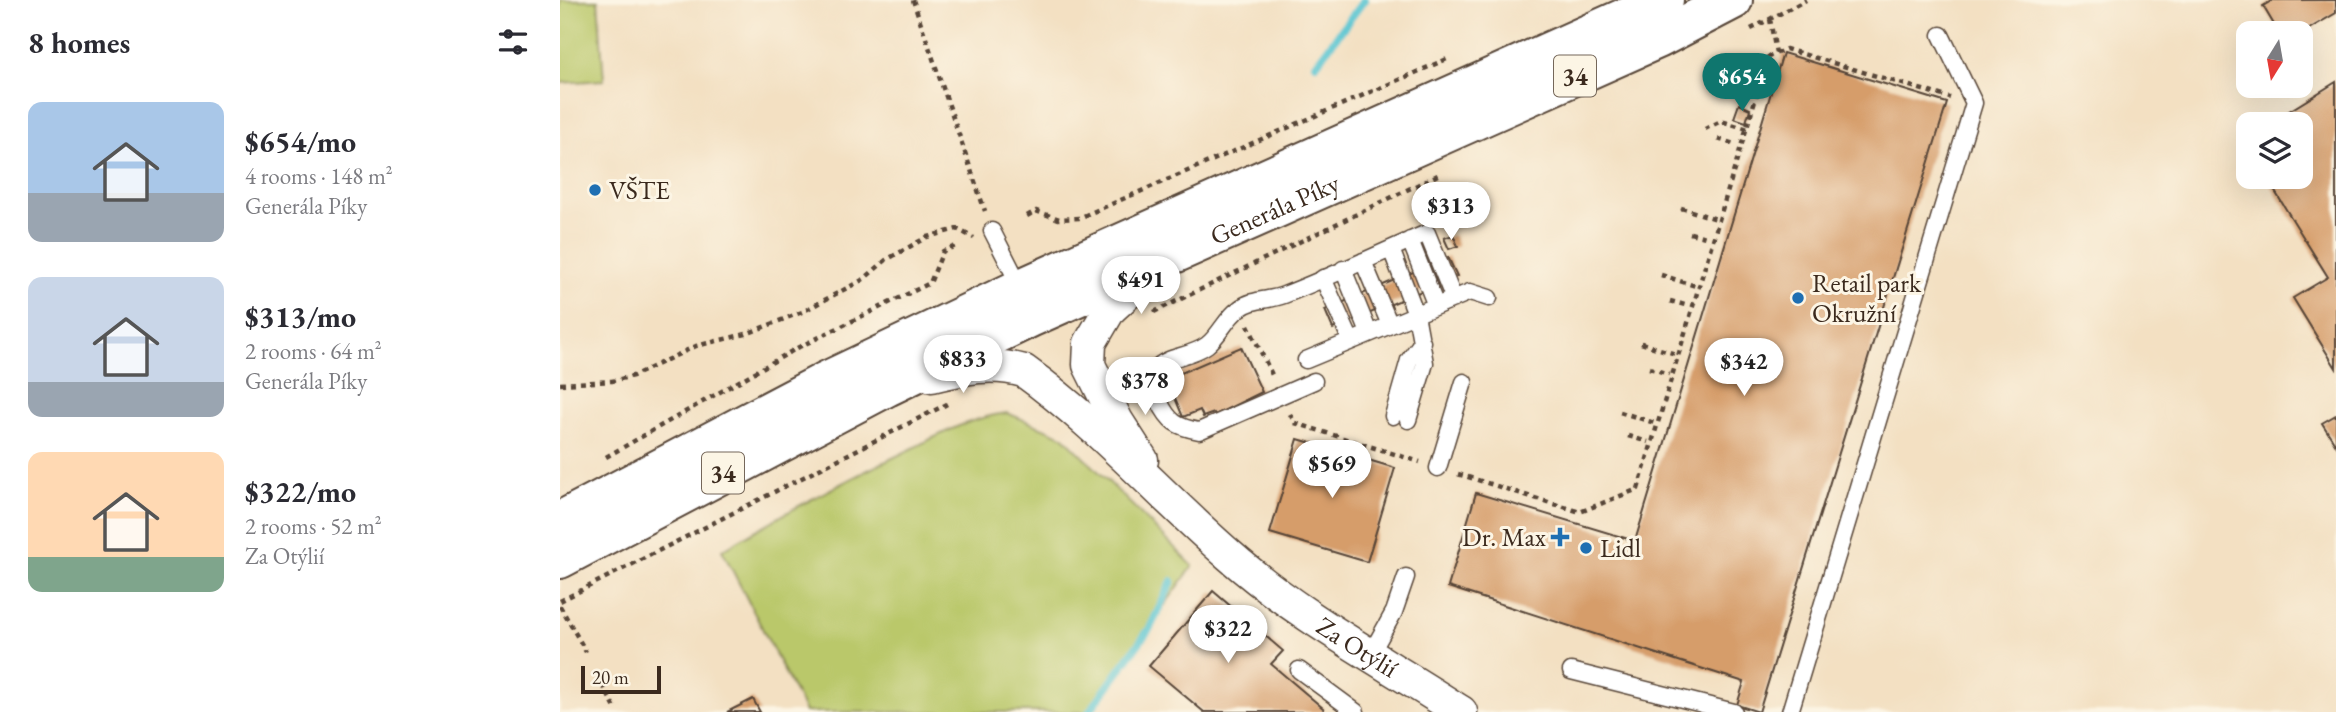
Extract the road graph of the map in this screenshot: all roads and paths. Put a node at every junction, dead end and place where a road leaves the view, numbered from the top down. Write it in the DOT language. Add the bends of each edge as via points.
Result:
graph roads {
  1 [pos="913,0"];
  2 [pos="1664,0"];
  3 [pos="1806,0"];
  4 [pos="1740,16"];
  5 [pos="1770,19"];
  6 [pos="1941,35"];
  7 [pos="1776,53"];
  8 [pos="1451,57"];
  9 [pos="1973,105"];
  10 [pos="1705,129"];
  11 [pos="1748,129"];
  12 [pos="1718,139"];
  13 [pos="1737,145"];
  14 [pos="1450,170"];
  15 [pos="1681,208"];
  16 [pos="1027,216"];
  17 [pos="1720,220"];
  18 [pos="992,231"];
  19 [pos="1690,233"];
  20 [pos="975,238"];
  21 [pos="1709,238"];
  22 [pos="1410,240"];
  23 [pos="956,246"];
  24 [pos="1391,249"];
  25 [pos="1167,257"];
  26 [pos="1363,261"];
  27 [pos="1343,269"];
  28 [pos="1661,275"];
  29 [pos="1323,278"];
  30 [pos="1021,288"];
  31 [pos="1699,288"];
  32 [pos="1489,298"];
  33 [pos="1454,299"];
  34 [pos="1670,300"];
  35 [pos="1436,306"];
  36 [pos="1689,306"];
  37 [pos="1416,314"];
  38 [pos="1146,317"];
  39 [pos="1246,321"];
  40 [pos="1390,325"];
  41 [pos="1369,333"];
  42 [pos="1350,341"];
  43 [pos="1641,343"];
  44 [pos="1679,355"];
  45 [pos="1306,360"];
  46 [pos="1650,368"];
  47 [pos="1668,374"];
  48 [pos="1314,381"];
  49 [pos="1464,382"];
  50 [pos="560,383"];
  51 [pos="887,387"];
  52 [pos="1281,395"];
  53 [pos="954,401"];
  54 [pos="1620,412"];
  55 [pos="1400,418"];
  56 [pos="1658,424"];
  57 [pos="1628,436"];
  58 [pos="1648,442"];
  59 [pos="596,463"];
  60 [pos="1438,468"];
  61 [pos="1162,491"];
  62 [pos="560,521"];
  63 [pos="560,559"];
  64 [pos="1406,578"];
  65 [pos="560,604"];
  66 [pos="586,652"];
  67 [pos="1370,655"];
  68 [pos="1299,670"];
  69 [pos="1571,671"];
  70 [pos="598,676"];
  71 [pos="616,710"];
  72 [pos="1356,712"];
  73 [pos="1461,712"];
  74 [pos="1734,712"];
  75 [pos="1790,712"];
  1 -- 18 [label="path"];
  2 -- 30 [label="highway, Generála Píky / 34"];
  3 -- 5 [label="path"];
  4 -- 5 [label="path"];
  4 -- 25 [label="highway, Generála Píky / 34" via="1658,39"];
  5 -- 7 [label="path"];
  6 -- 9 [label="lane"];
  7 -- 9 [label="path" via="1786,49"];
  7 -- 11 [label="path" via="1768,57"];
  8 -- 16 [label="path" via="1079,218 1059,219 1036,211"];
  9 -- 75 [label="lane"];
  10 -- 11 [label="path" via="1721,121"];
  11 -- 17 [label="path"];
  12 -- 13 [label="path"];
  14 -- 38 [label="path"];
  15 -- 17 [label="path"];
  17 -- 31 [label="path"];
  18 -- 30 [label="lane"];
  19 -- 21 [label="path"];
  20 -- 50 [label="path" via="957,229 927,237 886,260 864,279 802,312 746,334 696,346 633,376"];
  22 -- 24 [label="lane"];
  22 -- 33 [label="lane" via="1427,233"];
  22 -- 35 [label="lane"];
  23 -- 59 [label="path" via="943,251 930,283 799,347"];
  24 -- 26 [label="lane"];
  24 -- 37 [label="lane"];
  25 -- 51 [label="highway, Generála Píky / 34"];
  25 -- 61 [label="street, Za Otýlií" via="1104,318 1090,343 1090,365 1117,421"];
  26 -- 27 [label="lane"];
  26 -- 40 [label="lane"];
  27 -- 29 [label="lane"];
  27 -- 41 [label="lane"];
  28 -- 31 [label="path"];
  29 -- 42 [label="lane"];
  29 -- 52 [label="lane" via="1281,296 1252,301 1206,346 1163,361 1154,374 1154,389 1167,418 1179,427 1199,431"];
  30 -- 62 [label="highway, Generála Píky / 34" via="824,382"];
  31 -- 44 [label="path"];
  32 -- 33 [label="lane" via="1469,292"];
  33 -- 35 [label="lane"];
  34 -- 36 [label="path"];
  35 -- 37 [label="lane"];
  37 -- 40 [label="lane"];
  37 -- 55 [label="lane" via="1425,363"];
  39 -- 52 [label="path"];
  40 -- 41 [label="lane"];
  41 -- 42 [label="lane"];
  42 -- 45 [label="lane"];
  43 -- 44 [label="path"];
  44 -- 56 [label="path"];
  46 -- 47 [label="path"];
  48 -- 52 [label="lane"];
  49 -- 60 [label="lane"];
  51 -- 61 [label="street, Za Otýlií" via="972,366 1002,365 1024,371"];
  51 -- 63 [label="highway, Generála Píky / 34"];
  52 -- 60 [label="path" via="1295,423"];
  53 -- 65 [label="path"];
  54 -- 56 [label="path"];
  56 -- 60 [label="path" via="1638,489 1580,512"];
  57 -- 58 [label="path"];
  61 -- 67 [label="street, Za Otýlií" via="1230,556 1331,632"];
  64 -- 67 [label="lane" via="1394,612"];
  65 -- 66 [label="path"];
  67 -- 73 [label="street, Za Otýlií"];
  68 -- 72 [label="lane"];
  69 -- 74 [label="lane"];
  70 -- 71 [label="path"];
}
